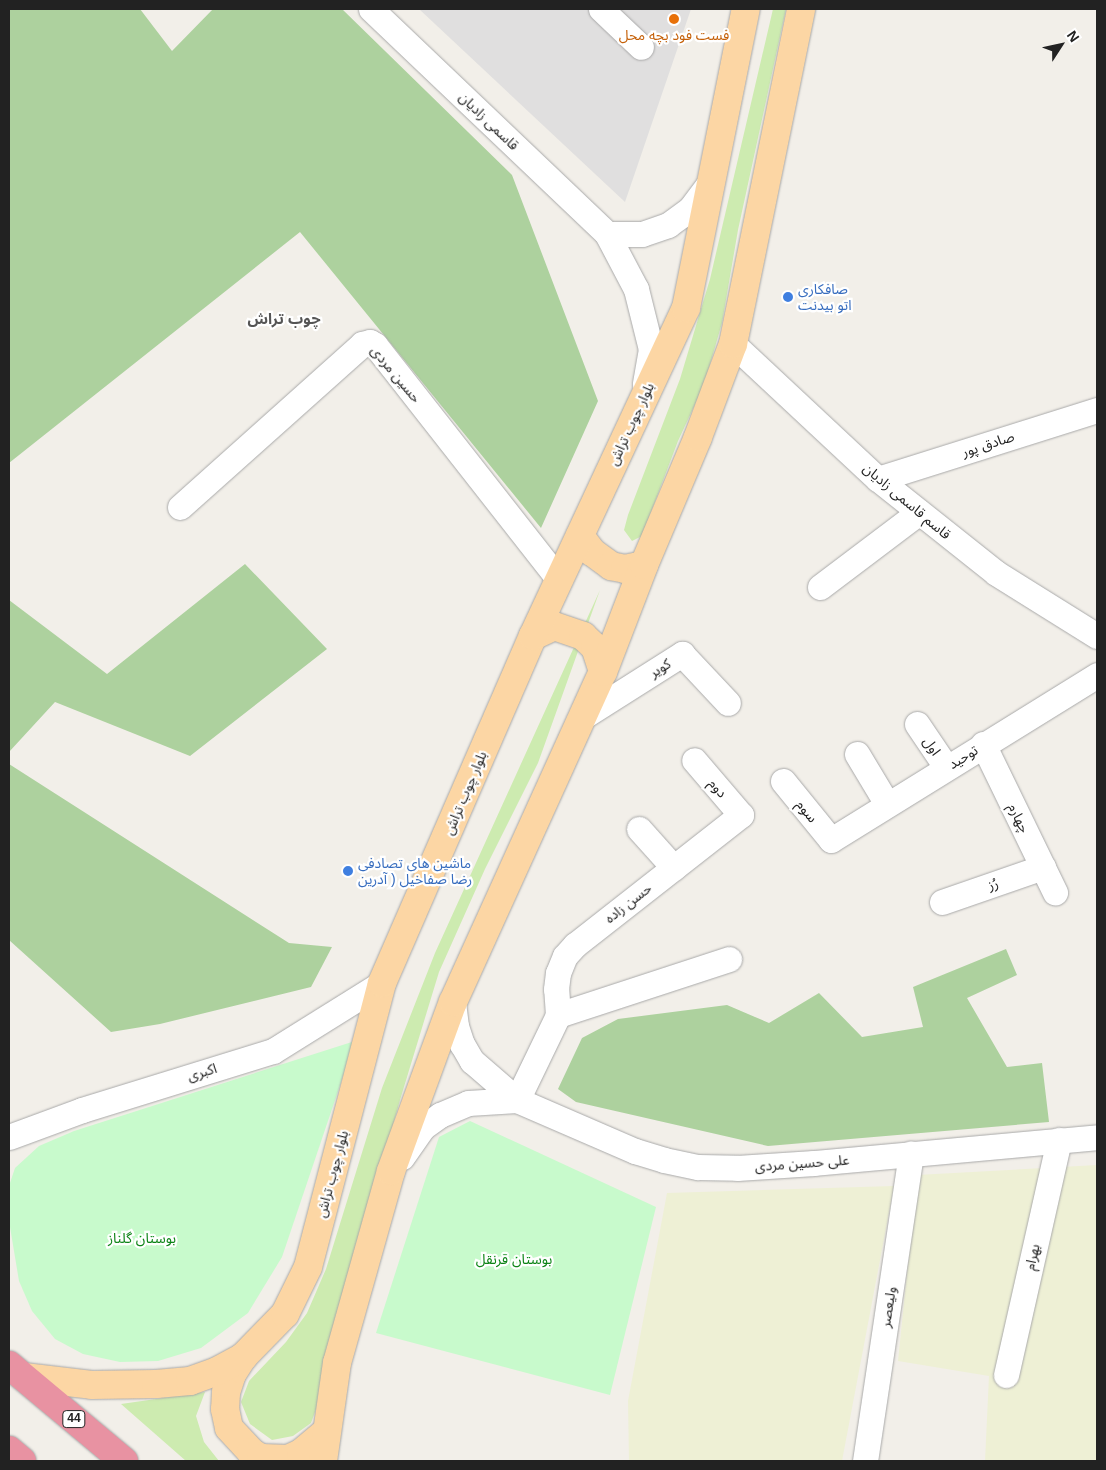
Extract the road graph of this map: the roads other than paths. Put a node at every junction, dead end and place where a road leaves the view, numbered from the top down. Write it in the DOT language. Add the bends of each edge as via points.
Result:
graph roads {
  1 [pos="372,9"];
  2 [pos="601,9"];
  3 [pos="746,9"];
  4 [pos="801,9"];
  5 [pos="641,47"];
  6 [pos="710,182"];
  7 [pos="607,234"];
  8 [pos="733,344"];
  9 [pos="641,401"];
  10 [pos="1097,410"];
  11 [pos="878,479"];
  12 [pos="180,507"];
  13 [pos="919,512"];
  14 [pos="580,536"];
  15 [pos="644,565"];
  16 [pos="559,580"];
  17 [pos="820,587"];
  18 [pos="533,636"];
  19 [pos="1097,636"];
  20 [pos="603,672"];
  21 [pos="1097,675"];
  22 [pos="728,703"];
  23 [pos="581,718"];
  24 [pos="917,724"];
  25 [pos="983,744"];
  26 [pos="857,754"];
  27 [pos="694,760"];
  28 [pos="946,767"];
  29 [pos="783,781"];
  30 [pos="888,804"];
  31 [pos="741,815"];
  32 [pos="639,829"];
  33 [pos="831,840"];
  34 [pos="1043,867"];
  35 [pos="674,868"];
  36 [pos="1055,892"];
  37 [pos="942,902"];
  38 [pos="729,959"];
  39 [pos="382,983"];
  40 [pos="453,1002"];
  41 [pos="558,1015"];
  42 [pos="517,1100"];
  43 [pos="9,1137"];
  44 [pos="1097,1137"];
  45 [pos="1059,1140"];
  46 [pos="911,1153"];
  47 [pos="391,1171"];
  48 [pos="243,1357"];
  49 [pos="15,1366"];
  50 [pos="1006,1375"];
  51 [pos="326,1432"];
  52 [pos="9,1450"];
  53 [pos="22,1461"];
  54 [pos="124,1461"];
  55 [pos="323,1461"];
  56 [pos="865,1461"];
  1 -- 7 [label="street, قاسمی زادیان"];
  2 -- 5 [label="street"];
  3 -- 6 [label="main road, بلوار چوب‌ تراش"];
  4 -- 8 [label="main road"];
  6 -- 7 [label="street" via="690,209 668,225 642,234"];
  6 -- 9 [label="main road, بلوار چوب‌ تراش" via="686,308"];
  7 -- 9 [label="street, قاسمی زادیان" via="636,289 651,350"];
  8 -- 11 [label="street, قاسم قاسمی زادیان"];
  8 -- 15 [label="main road"];
  9 -- 14 [label="main road, بلوار چوب‌ تراش"];
  10 -- 11 [label="street, صادق پور"];
  11 -- 13 [label="street, قاسم قاسمی زادیان"];
  12 -- 16 [label="street, حسین مردی" via="362,344 370,342"];
  13 -- 17 [label="street"];
  13 -- 19 [label="street, قاسم قاسمی زادیان" via="996,573"];
  14 -- 15 [label="main road" via="592,552 611,566 625,569"];
  14 -- 16 [label="main road, بلوار چوب‌ تراش"];
  15 -- 20 [label="main road"];
  16 -- 18 [label="main road, بلوار چوب‌ تراش"];
  18 -- 20 [label="main road" via="554,626 583,636 595,647"];
  18 -- 39 [label="main road, بلوار چوب‌ تراش"];
  20 -- 23 [label="main road"];
  21 -- 25 [label="street, توحید"];
  22 -- 23 [label="street, کویر" via="682,654"];
  23 -- 40 [label="main road"];
  24 -- 28 [label="street, اول"];
  25 -- 28 [label="street, توحید"];
  25 -- 34 [label="street, چهارم"];
  26 -- 30 [label="street"];
  27 -- 31 [label="street, دوم"];
  28 -- 30 [label="street, توحید"];
  29 -- 33 [label="street, سوم"];
  30 -- 33 [label="street, توحید"];
  31 -- 35 [label="street, حسن زاده"];
  32 -- 35 [label="street"];
  34 -- 36 [label="street, چهارم"];
  34 -- 37 [label="street, رُز"];
  35 -- 41 [label="street, حسن زاده" via="575,945 566,956 558,973"];
  38 -- 41 [label="street"];
  39 -- 43 [label="street, اکبری" via="273,1051"];
  39 -- 48 [label="main road, بلوار چوب‌ تراش" via="308,1267 285,1314"];
  40 -- 42 [label="street, علی حسین مردی" via="456,1026 472,1061"];
  40 -- 47 [label="main road"];
  41 -- 42 [label="street"];
  42 -- 46 [label="street, علی حسین مردی" via="635,1151 698,1167 814,1163"];
  42 -- 47 [label="street, علی حسین مردی" via="468,1103 440,1114 422,1128"];
  44 -- 45 [label="street, علی حسین مردی"];
  45 -- 46 [label="street, علی حسین مردی"];
  45 -- 50 [label="street, بهرام"];
  46 -- 56 [label="street, ولیعصر"];
  47 -- 51 [label="main road" via="337,1363"];
  48 -- 49 [label="main road, بلوار چوب‌ تراش" via="190,1380 156,1384 92,1384"];
  48 -- 51 [label="main road" via="232,1374 225,1408 229,1428 251,1452 261,1458 288,1459"];
  49 -- 54 [label="highway, 44"];
  51 -- 55 [label="main road"];
  52 -- 53 [label="highway"];
}
